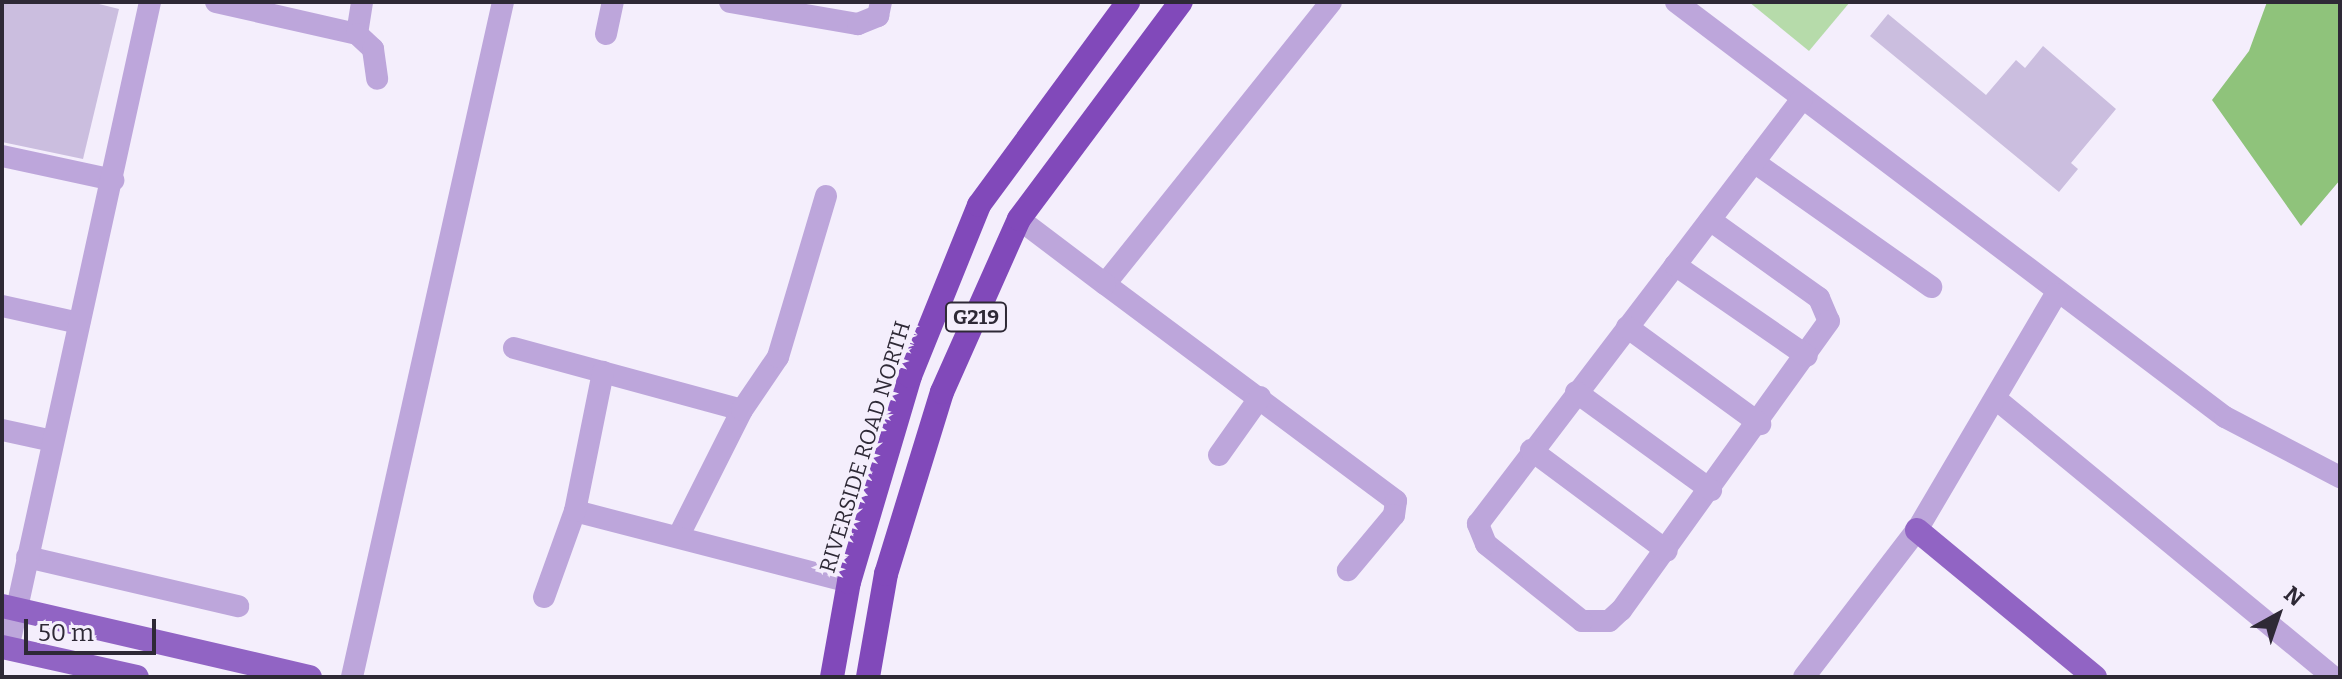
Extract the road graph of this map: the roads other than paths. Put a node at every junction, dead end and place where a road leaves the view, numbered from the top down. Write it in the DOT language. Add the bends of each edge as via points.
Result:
graph roads {
  1 [pos="150,2"];
  2 [pos="216,2"];
  3 [pos="362,2"];
  4 [pos="503,2"];
  5 [pos="613,2"];
  6 [pos="730,2"];
  7 [pos="881,2"];
  8 [pos="1128,2"];
  9 [pos="1181,2"];
  10 [pos="1331,2"];
  11 [pos="1676,2"];
  12 [pos="357,34"];
  13 [pos="606,34"];
  14 [pos="377,79"];
  15 [pos="1802,99"];
  16 [pos="2,156"];
  17 [pos="1754,162"];
  18 [pos="113,180"];
  19 [pos="826,196"];
  20 [pos="1019,219"];
  21 [pos="1710,220"];
  22 [pos="1675,265"];
  23 [pos="1105,284"];
  24 [pos="1931,287"];
  25 [pos="2056,294"];
  26 [pos="2,306"];
  27 [pos="79,323"];
  28 [pos="1627,327"];
  29 [pos="514,348"];
  30 [pos="1807,356"];
  31 [pos="603,372"];
  32 [pos="1576,392"];
  33 [pos="1260,397"];
  34 [pos="1996,399"];
  35 [pos="742,410"];
  36 [pos="1760,424"];
  37 [pos="2,430"];
  38 [pos="53,441"];
  39 [pos="1531,450"];
  40 [pos="1219,455"];
  41 [pos="2340,477"];
  42 [pos="1711,490"];
  43 [pos="575,511"];
  44 [pos="1917,530"];
  45 [pos="679,535"];
  46 [pos="1667,551"];
  47 [pos="26,564"];
  48 [pos="2,565"];
  49 [pos="1348,570"];
  50 [pos="849,582"];
  51 [pos="544,597"];
  52 [pos="238,606"];
  53 [pos="10,608"];
  54 [pos="5,648"];
  55 [pos="137,677"];
  56 [pos="310,677"];
  57 [pos="352,677"];
  58 [pos="832,677"];
  59 [pos="868,677"];
  60 [pos="1804,677"];
  61 [pos="2095,677"];
  62 [pos="2333,677"];
  1 -- 18 [label="street"];
  2 -- 12 [label="street"];
  3 -- 12 [label="street"];
  4 -- 57 [label="street"];
  5 -- 13 [label="street"];
  6 -- 7 [label="street" via="858,24 878,16"];
  8 -- 50 [label="highway, RIVERSIDE ROAD NORTH / G219" via="979,205 910,376"];
  9 -- 20 [label="highway, G219"];
  10 -- 23 [label="street"];
  11 -- 15 [label="street"];
  12 -- 14 [label="street" via="373,49"];
  15 -- 17 [label="street"];
  15 -- 25 [label="street"];
  16 -- 18 [label="street"];
  17 -- 21 [label="street"];
  17 -- 24 [label="street"];
  18 -- 27 [label="street"];
  19 -- 35 [label="street" via="778,357"];
  20 -- 23 [label="street"];
  20 -- 59 [label="highway, G219" via="942,392 886,574"];
  21 -- 22 [label="street"];
  21 -- 30 [label="street" via="1827,308 1829,321"];
  22 -- 28 [label="street"];
  22 -- 30 [label="street"];
  23 -- 33 [label="street"];
  25 -- 34 [label="street"];
  25 -- 41 [label="street" via="2225,417"];
  26 -- 27 [label="street"];
  27 -- 38 [label="street"];
  28 -- 32 [label="street"];
  28 -- 36 [label="street"];
  29 -- 31 [label="street"];
  30 -- 36 [label="street"];
  31 -- 35 [label="street"];
  31 -- 43 [label="street"];
  32 -- 39 [label="street"];
  32 -- 42 [label="street"];
  33 -- 40 [label="street"];
  33 -- 49 [label="street" via="1396,501 1394,515"];
  34 -- 44 [label="street"];
  34 -- 62 [label="street"];
  35 -- 45 [label="street"];
  36 -- 42 [label="street"];
  37 -- 38 [label="street"];
  38 -- 47 [label="street"];
  39 -- 46 [label="street"];
  39 -- 46 [label="street" via="1477,532 1582,621 1609,621"];
  42 -- 46 [label="street"];
  43 -- 45 [label="street"];
  43 -- 51 [label="street"];
  44 -- 60 [label="street"];
  44 -- 61 [label="main road"];
  45 -- 50 [label="street"];
  47 -- 48 [label="street"];
  47 -- 52 [label="street"];
  47 -- 53 [label="street"];
  50 -- 58 [label="highway, RIVERSIDE ROAD NORTH / G219"];
  53 -- 54 [label="street"];
  53 -- 56 [label="main road"];
  54 -- 55 [label="main road"];
}
